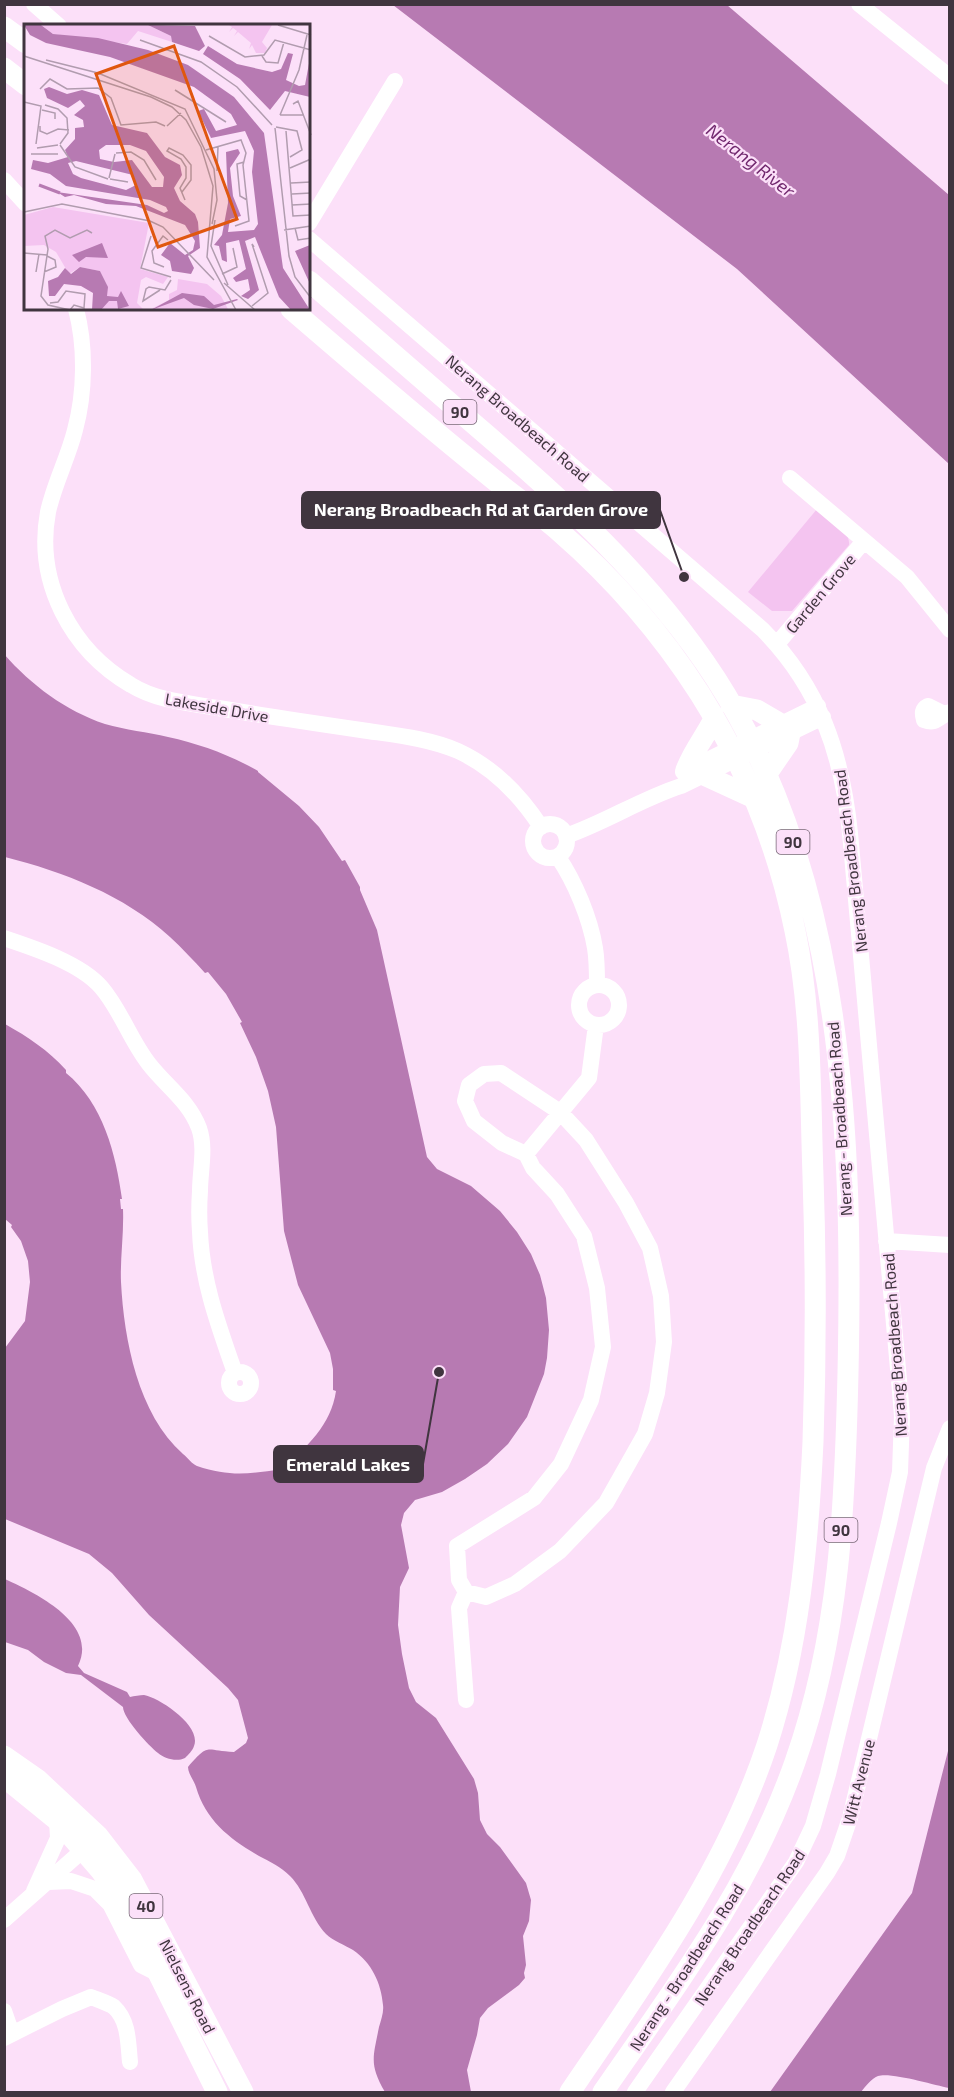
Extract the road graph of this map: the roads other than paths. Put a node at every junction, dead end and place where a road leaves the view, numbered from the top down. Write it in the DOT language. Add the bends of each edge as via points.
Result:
graph roads {
  1 [pos="34,4"];
  2 [pos="859,4"];
  3 [pos="57,24"];
  4 [pos="4,27"];
  5 [pos="24,42"];
  6 [pos="4,68"];
  7 [pos="950,77"];
  8 [pos="395,81"];
  9 [pos="24,83"];
  10 [pos="4,180"];
  11 [pos="24,202"];
  12 [pos="310,221"];
  13 [pos="310,240"];
  14 [pos="310,282"];
  15 [pos="76,310"];
  16 [pos="292,310"];
  17 [pos="790,478"];
  18 [pos="864,542"];
  19 [pos="950,630"];
  20 [pos="777,644"];
  21 [pos="731,705"];
  22 [pos="821,712"];
  23 [pos="714,719"];
  24 [pos="785,728"];
  25 [pos="743,749"];
  26 [pos="695,772"];
  27 [pos="766,775"];
  28 [pos="754,798"];
  29 [pos="541,826"];
  30 [pos="566,836"];
  31 [pos="558,857"];
  32 [pos="4,939"];
  33 [pos="597,985"];
  34 [pos="596,1025"];
  35 [pos="560,1112"];
  36 [pos="526,1154"];
  37 [pos="886,1241"];
  38 [pos="950,1245"];
  39 [pos="235,1373"];
  40 [pos="950,1428"];
  41 [pos="465,1592"];
  42 [pos="466,1700"];
  43 [pos="4,1756"];
  44 [pos="4,1777"];
  45 [pos="57,1820"];
  46 [pos="91,1843"];
  47 [pos="48,1882"];
  48 [pos="32,1894"];
  49 [pos="4,1920"];
  50 [pos="159,1974"];
  51 [pos="4,2011"];
  52 [pos="8,2036"];
  53 [pos="130,2062"];
  54 [pos="218,2092"];
  55 [pos="243,2092"];
  56 [pos="570,2092"];
  57 [pos="603,2092"];
  58 [pos="635,2092"];
  59 [pos="673,2092"];
  1 -- 3 [label="street"];
  2 -- 7 [label="street"];
  4 -- 5 [label="main road"];
  6 -- 9 [label="main road"];
  8 -- 12 [label="street"];
  10 -- 11 [label="street"];
  13 -- 20 [label="street, Nerang Broadbeach Road"];
  14 -- 21 [label="main road, Nerang - Broadbeach Road / 90" via="512,456 608,546 672,618"];
  15 -- 29 [label="street, Lakeside Drive" via="81,395 75,429 48,512 45,538 47,564 59,608 94,658 131,686 154,696 423,740 458,751 507,784"];
  16 -- 23 [label="main road, Nerang - Broadbeach Road / 90" via="580,550 665,643"];
  17 -- 18 [label="street, Garden Grove"];
  18 -- 19 [label="street, Garden Grove" via="907,577"];
  18 -- 20 [label="street, Garden Grove"];
  20 -- 22 [label="street, Nerang Broadbeach Road"];
  21 -- 24 [label="main road" via="757,710"];
  21 -- 25 [label="main road, Nerang - Broadbeach Road / 90"];
  22 -- 24 [label="street"];
  22 -- 37 [label="street, Nerang Broadbeach Road" via="837,757 847,806"];
  23 -- 25 [label="main road, Nerang - Broadbeach Road / 90"];
  23 -- 26 [label="main road" via="693,752"];
  24 -- 25 [label="street"];
  24 -- 27 [label="main road" via="788,743"];
  25 -- 26 [label="street"];
  25 -- 27 [label="main road, Nerang - Broadbeach Road / 90"];
  25 -- 28 [label="main road, Nerang - Broadbeach Road / 90"];
  26 -- 28 [label="main road"];
  26 -- 30 [label="street"];
  27 -- 57 [label="main road, Nerang - Broadbeach Road / 90" via="793,842 813,911 841,1102 848,1333 844,1483 832,1620 813,1705 778,1807 755,1857 713,1931"];
  28 -- 56 [label="main road, Nerang - Broadbeach Road / 90" via="795,930 808,1026 815,1258 814,1396 802,1596 779,1706 735,1824 680,1925"];
  29 -- 30 [label="street" via="557,826"];
  29 -- 31 [label="street" via="534,835 534,849 546,858"];
  30 -- 31 [label="street" via="566,848"];
  31 -- 33 [label="street" via="577,892 588,924 595,947"];
  32 -- 39 [label="street" via="73,966 100,986 149,1065 186,1103 199,1129 202,1150 203,1267"];
  33 -- 34 [label="street" via="584,991 579,1004 583,1018"];
  33 -- 34 [label="street" via="611,989 618,1009 610,1021"];
  34 -- 35 [label="street" via="589,1078"];
  35 -- 36 [label="street"];
  35 -- 36 [label="street" via="501,1073 484,1074 469,1085 465,1101 474,1121 502,1143"];
  35 -- 41 [label="street" via="586,1140 650,1248 661,1296 664,1342 657,1393 645,1434 606,1503 560,1551 515,1584 486,1597"];
  36 -- 41 [label="street" via="584,1236 597,1288 603,1347 591,1400 561,1464 534,1498 458,1546 459,1580"];
  37 -- 38 [label="street"];
  37 -- 58 [label="street, Nerang Broadbeach Road" via="902,1416 900,1472 819,1806 806,1842 783,1883"];
  40 -- 59 [label="street, Witt Avenue" via="934,1468 850,1818 837,1856"];
  41 -- 42 [label="street" via="459,1608"];
  43 -- 46 [label="main road, Nielsens Road / 40" via="36,1779"];
  44 -- 45 [label="main road, Nielsens Road / 40"];
  45 -- 46 [label="main road, Nielsens Road / 40"];
  45 -- 48 [label="street" via="58,1838"];
  46 -- 47 [label="street"];
  46 -- 50 [label="main road, Nielsens Road / 40"];
  46 -- 55 [label="main road, Nielsens Road / 40" via="132,1880"];
  47 -- 48 [label="street"];
  47 -- 50 [label="street" via="71,1881 95,1889 110,1904 141,1965"];
  48 -- 49 [label="street"];
  50 -- 54 [label="main road, Nielsens Road / 40"];
  51 -- 52 [label="street"];
  52 -- 53 [label="street" via="92,1997 113,2006 124,2022"];
}
